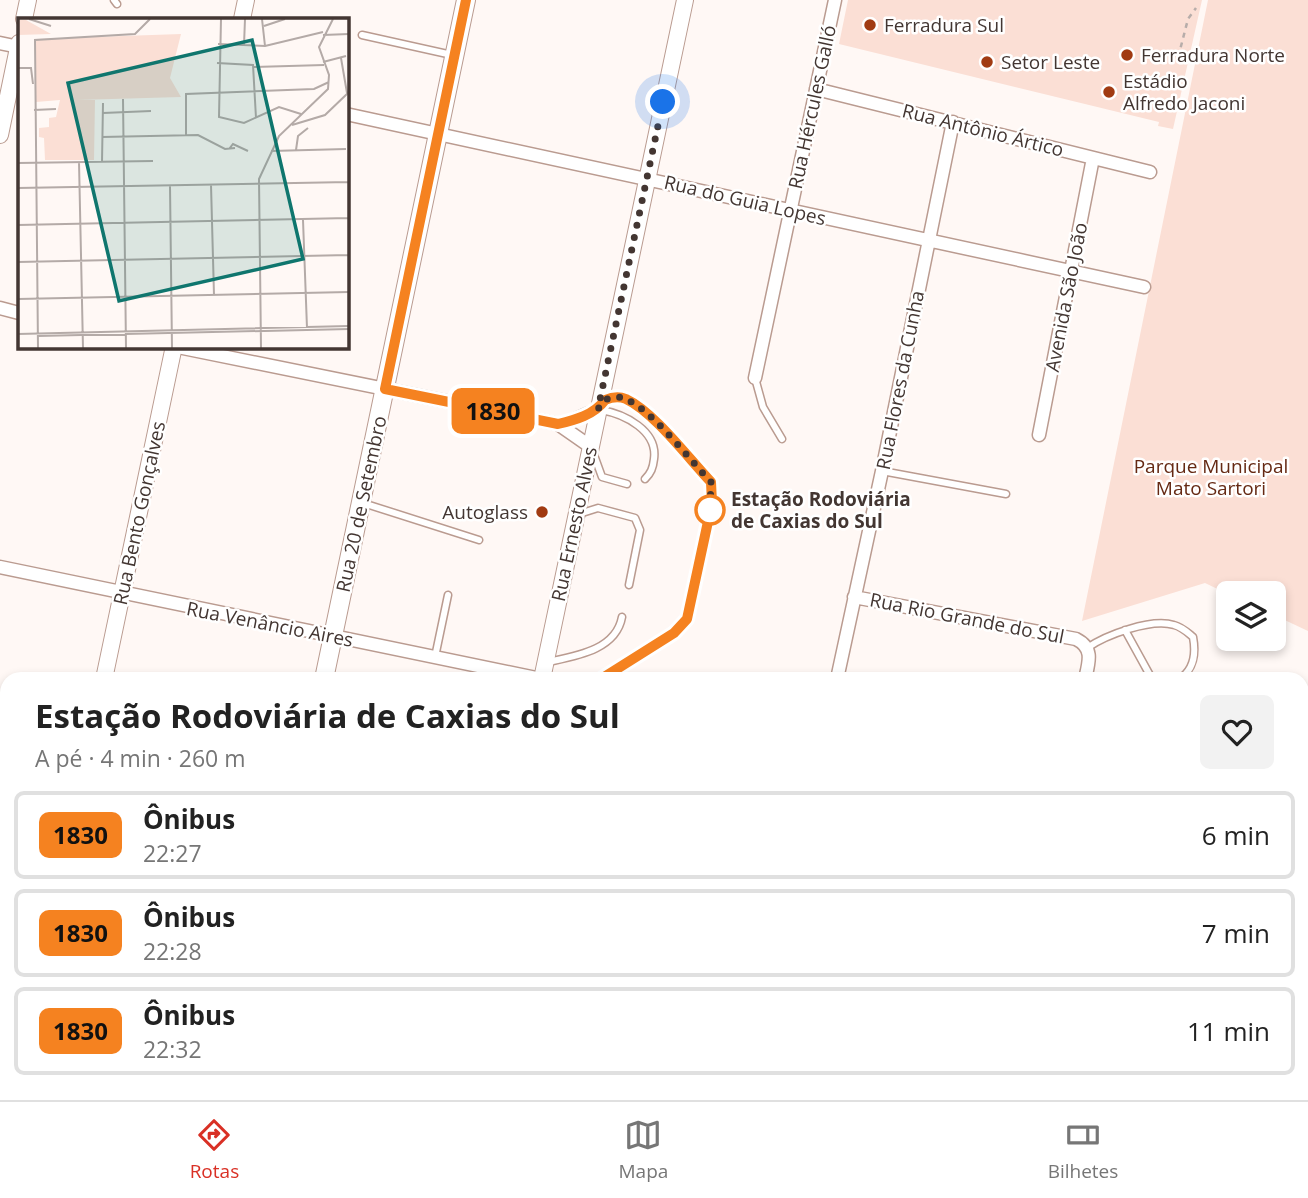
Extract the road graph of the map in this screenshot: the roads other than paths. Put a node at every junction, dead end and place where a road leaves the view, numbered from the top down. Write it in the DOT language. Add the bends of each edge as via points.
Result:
graph roads {
  1 [pos="28,0"];
  2 [pos="246,0"];
  3 [pos="466,0"];
  4 [pos="685,0"];
  5 [pos="835,0"];
  6 [pos="24,18"];
  7 [pos="242,18"];
  8 [pos="362,35"];
  9 [pos="0,43"];
  10 [pos="18,46"];
  11 [pos="18,51"];
  12 [pos="455,56"];
  13 [pos="816,89"];
  14 [pos="348,114"];
  15 [pos="953,122"];
  16 [pos="439,134"];
  17 [pos="0,135"];
  18 [pos="1093,158"];
  19 [pos="1150,172"];
  20 [pos="647,178"];
  21 [pos="790,211"];
  22 [pos="928,241"];
  23 [pos="1070,270"];
  24 [pos="1144,287"];
  25 [pos="0,308"];
  26 [pos="18,313"];
  27 [pos="173,348"];
  28 [pos="178,348"];
  29 [pos="755,378"];
  30 [pos="385,389"];
  31 [pos="598,409"];
  32 [pos="558,424"];
  33 [pos="1039,435"];
  34 [pos="782,439"];
  35 [pos="591,447"];
  36 [pos="882,471"];
  37 [pos="645,479"];
  38 [pos="627,484"];
  39 [pos="1006,494"];
  40 [pos="361,502"];
  41 [pos="576,515"];
  42 [pos="479,540"];
  43 [pos="0,568"];
  44 [pos="629,585"];
  45 [pos="122,593"];
  46 [pos="448,596"];
  47 [pos="854,597"];
  48 [pos="622,617"];
  49 [pos="1125,630"];
  50 [pos="333,637"];
  51 [pos="1087,648"];
  52 [pos="435,657"];
  53 [pos="546,663"];
  54 [pos="105,672"];
  55 [pos="326,672"];
  56 [pos="507,672"];
  57 [pos="543,672"];
  58 [pos="612,672"];
  59 [pos="838,672"];
  60 [pos="1087,672"];
  61 [pos="1148,672"];
  62 [pos="1188,672"];
  1 -- 6 [label="street"];
  2 -- 7 [label="street"];
  3 -- 12 [label="main road, Rua 20 de Setembro"];
  4 -- 20 [label="street, Rua Ernesto Alves"];
  5 -- 13 [label="street, Rua Hércules Galló"];
  8 -- 12 [label="lane"];
  9 -- 10 [label="street"];
  11 -- 17 [label="street"];
  12 -- 16 [label="main road, Rua 20 de Setembro"];
  13 -- 15 [label="street, Rua Antônio Ártico"];
  13 -- 21 [label="street, Rua Hércules Galló"];
  14 -- 16 [label="street, Rua do Guia Lopes"];
  15 -- 18 [label="street, Rua Antônio Ártico"];
  15 -- 22 [label="street, Rua Flores da Cunha"];
  16 -- 20 [label="street, Rua do Guia Lopes"];
  16 -- 30 [label="main road, Rua 20 de Setembro"];
  18 -- 19 [label="street, Rua Antônio Ártico"];
  18 -- 23 [label="street, Avenida São João"];
  20 -- 21 [label="street, Rua do Guia Lopes"];
  20 -- 31 [label="street, Rua Ernesto Alves"];
  21 -- 22 [label="street, Rua do Guia Lopes"];
  21 -- 29 [label="street, Rua Hércules Galló"];
  22 -- 23 [label="street, Rua do Guia Lopes"];
  22 -- 36 [label="street, Rua Flores da Cunha"];
  23 -- 24 [label="street, Rua do Guia Lopes"];
  23 -- 33 [label="street, Avenida São João"];
  25 -- 26 [label="street"];
  27 -- 45 [label="street, Rua Bento Gonçalves"];
  28 -- 30 [label="street"];
  29 -- 34 [label="lane" via="763,407"];
  30 -- 32 [label="street"];
  30 -- 40 [label="main road, Rua 20 de Setembro"];
  31 -- 32 [label="street"];
  31 -- 35 [label="street, Rua Ernesto Alves"];
  31 -- 37 [label="lane" via="623,415 653,441 653,466"];
  31 -- 58 [label="lane" via="605,400 626,399 643,410 711,482 712,503 687,619 674,633"];
  32 -- 35 [label="street"];
  35 -- 38 [label="lane" via="602,477"];
  35 -- 41 [label="street, Rua Ernesto Alves"];
  36 -- 39 [label="lane"];
  36 -- 47 [label="street, Rua Flores da Cunha"];
  40 -- 42 [label="lane"];
  40 -- 50 [label="main road, Rua 20 de Setembro"];
  41 -- 44 [label="lane" via="598,508 635,518 640,530"];
  41 -- 53 [label="street, Rua Ernesto Alves"];
  43 -- 45 [label="street, Rua Venâncio Aires"];
  45 -- 50 [label="street, Rua Venâncio Aires"];
  45 -- 54 [label="street, Rua Bento Gonçalves"];
  46 -- 52 [label="lane"];
  47 -- 51 [label="street, Rua Rio Grande do Sul" via="1067,637"];
  47 -- 59 [label="street, Rua Flores da Cunha"];
  48 -- 53 [label="lane" via="608,643"];
  49 -- 51 [label="lane"];
  49 -- 61 [label="lane"];
  49 -- 62 [label="lane" via="1177,625 1193,637 1195,649"];
  50 -- 52 [label="street, Rua Venâncio Aires"];
  50 -- 55 [label="main road, Rua 20 de Setembro"];
  51 -- 60 [label="street, Rua Rio Grande do Sul"];
  52 -- 56 [label="street, Rua Venâncio Aires"];
  53 -- 57 [label="street, Rua Ernesto Alves"];
}
